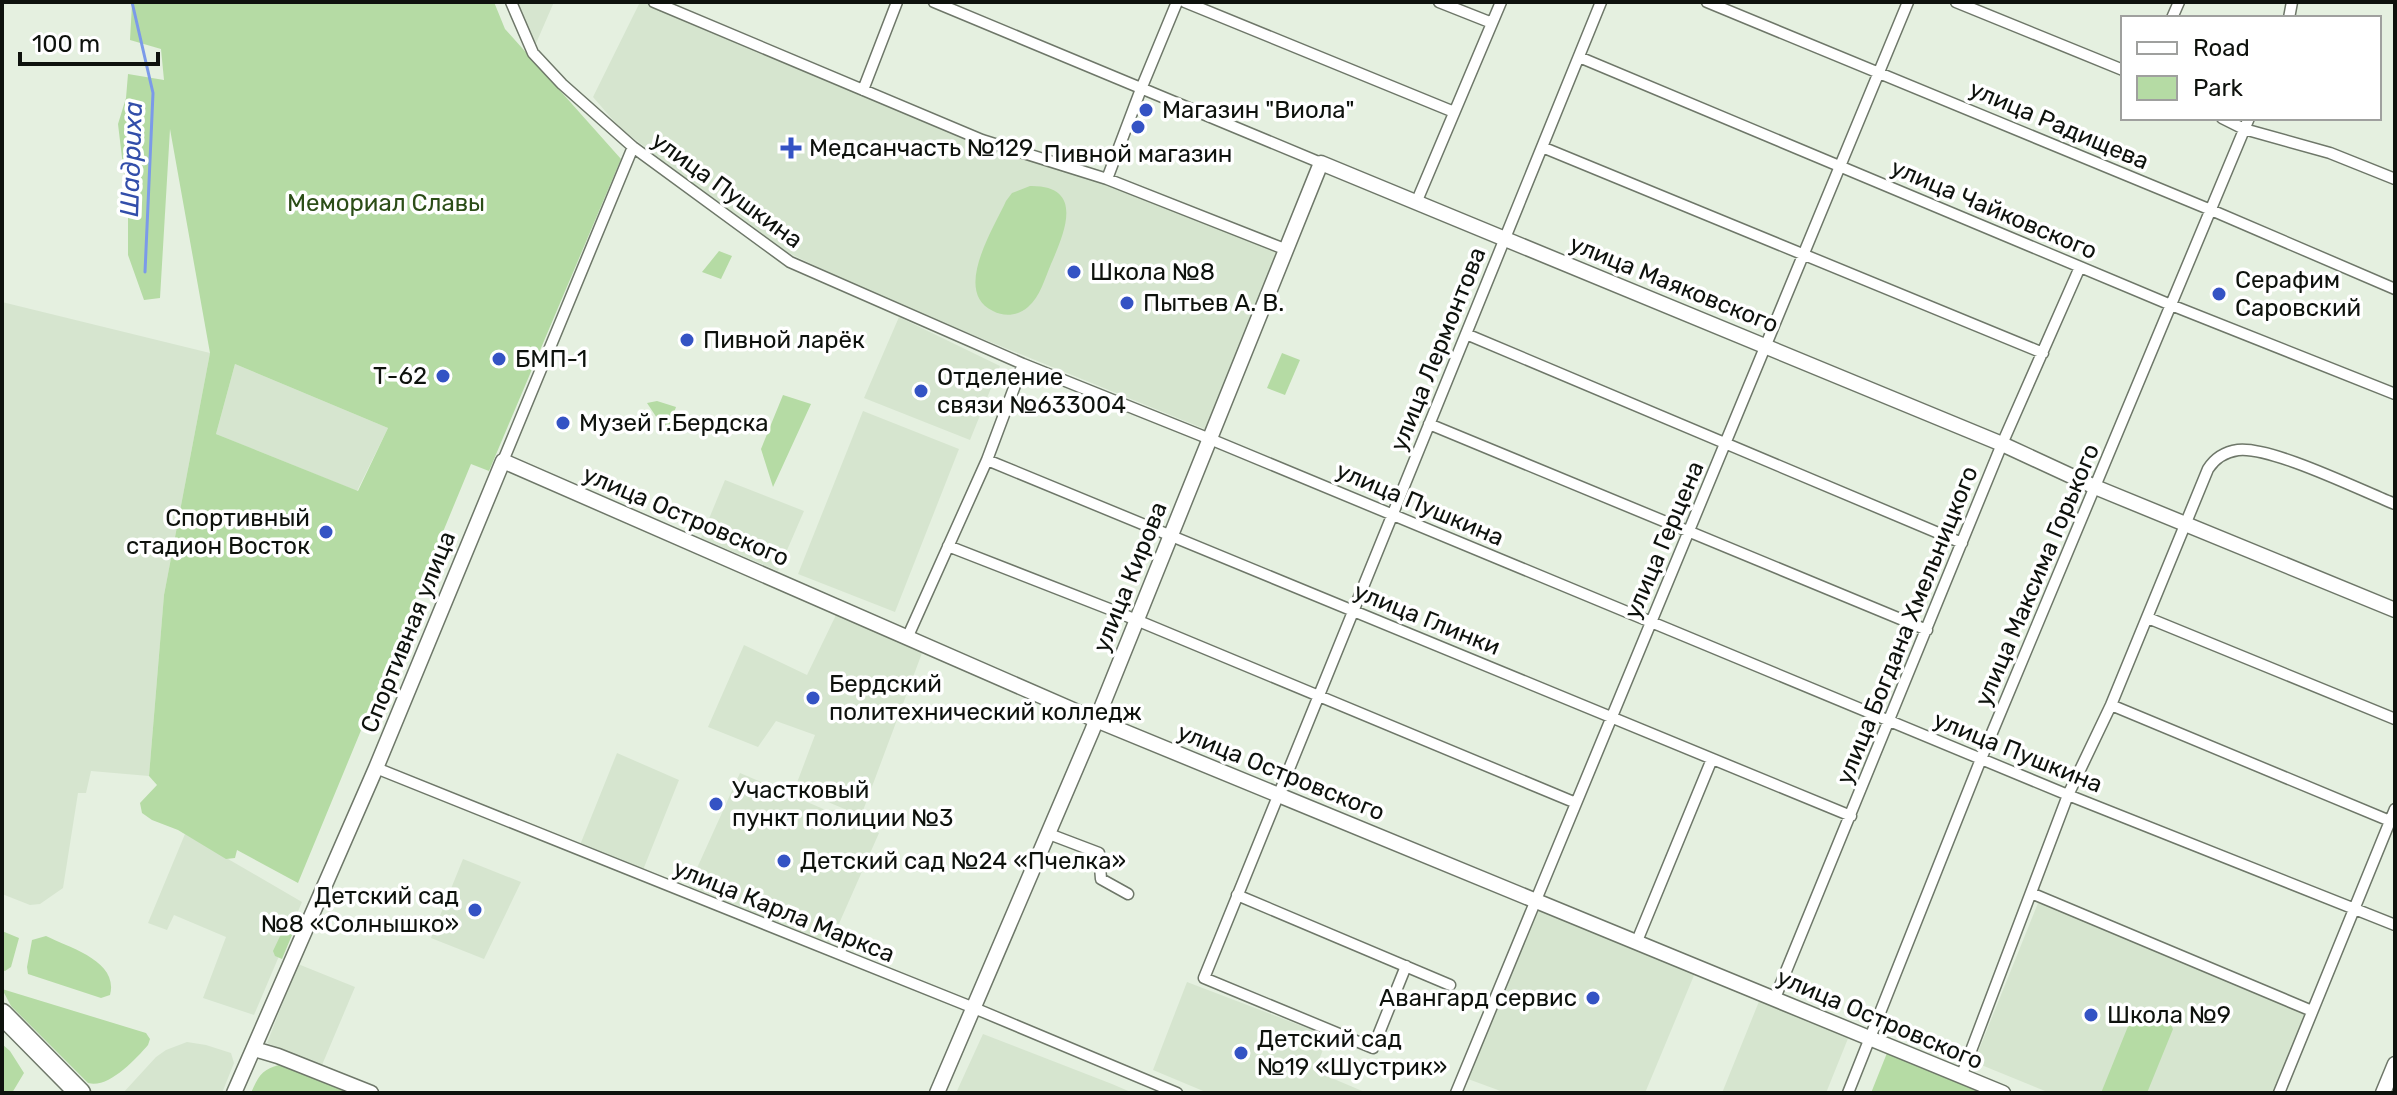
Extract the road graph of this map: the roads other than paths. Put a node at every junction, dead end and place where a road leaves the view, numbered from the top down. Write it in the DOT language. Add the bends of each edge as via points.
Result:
graph roads {
  1 [pos="511,2"];
  2 [pos="654,2"];
  3 [pos="897,2"];
  4 [pos="934,2"];
  5 [pos="1177,2"];
  6 [pos="1185,2"];
  7 [pos="1439,2"];
  8 [pos="1501,2"];
  9 [pos="1601,2"];
  10 [pos="1707,2"];
  11 [pos="1908,2"];
  12 [pos="1956,2"];
  13 [pos="1492,23"];
  14 [pos="1579,57"];
  15 [pos="2121,69"];
  16 [pos="1879,72"];
  17 [pos="1141,89"];
  18 [pos="863,90"];
  19 [pos="1454,112"];
  20 [pos="2226,120"];
  21 [pos="2248,120"];
  22 [pos="2244,129"];
  23 [pos="633,147"];
  24 [pos="1542,147"];
  25 [pos="1321,163"];
  26 [pos="1841,165"];
  27 [pos="1107,179"];
  28 [pos="2395,179"];
  29 [pos="1416,203"];
  30 [pos="2211,210"];
  31 [pos="1505,239"];
  32 [pos="1287,250"];
  33 [pos="1805,254"];
  34 [pos="2080,267"];
  35 [pos="2395,289"];
  36 [pos="2171,305"];
  37 [pos="1466,334"];
  38 [pos="1767,346"];
  39 [pos="2043,353"];
  40 [pos="1023,364"];
  41 [pos="2395,394"];
  42 [pos="1429,424"];
  43 [pos="1210,439"];
  44 [pos="1726,443"];
  45 [pos="2002,444"];
  46 [pos="987,460"];
  47 [pos="503,461"];
  48 [pos="2095,487"];
  49 [pos="2395,504"];
  50 [pos="1392,515"];
  51 [pos="2187,525"];
  52 [pos="1689,531"];
  53 [pos="1171,535"];
  54 [pos="1962,543"];
  55 [pos="948,546"];
  56 [pos="1353,610"];
  57 [pos="2395,610"];
  58 [pos="2148,618"];
  59 [pos="1137,620"];
  60 [pos="1652,622"];
  61 [pos="1927,630"];
  62 [pos="908,636"];
  63 [pos="1319,696"];
  64 [pos="2111,705"];
  65 [pos="1612,717"];
  66 [pos="2395,719"];
  67 [pos="1096,720"];
  68 [pos="1889,721"];
  69 [pos="1712,759"];
  70 [pos="1981,759"];
  71 [pos="376,768"];
  72 [pos="1278,794"];
  73 [pos="2068,795"];
  74 [pos="1576,803"];
  75 [pos="2395,809"];
  76 [pos="1851,816"];
  77 [pos="2390,821"];
  78 [pos="1049,834"];
  79 [pos="2031,893"];
  80 [pos="1128,894"];
  81 [pos="1237,895"];
  82 [pos="1536,901"];
  83 [pos="2353,909"];
  84 [pos="2395,925"];
  85 [pos="1637,941"];
  86 [pos="1406,966"];
  87 [pos="1450,985"];
  88 [pos="1775,998"];
  89 [pos="974,1008"];
  90 [pos="2312,1011"];
  91 [pos="2,1014"];
  92 [pos="1868,1038"];
  93 [pos="254,1049"];
  94 [pos="2395,1064"];
  95 [pos="1961,1077"];
  96 [pos="80,1093"];
  97 [pos="234,1093"];
  98 [pos="371,1093"];
  99 [pos="937,1093"];
  100 [pos="1177,1093"];
  101 [pos="1456,1093"];
  102 [pos="1848,1093"];
  103 [pos="2003,1093"];
  104 [pos="2279,1093"];
  105 [pos="2383,1093"];
  1 -- 23 [label="street, улица Пушкина" via="533,53"];
  2 -- 18 [label="street"];
  3 -- 18 [label="street"];
  4 -- 17 [label="street, улица Маяковского"];
  5 -- 17 [label="street"];
  6 -- 19 [label="street"];
  7 -- 13 [label="street"];
  8 -- 13 [label="street"];
  9 -- 14 [label="street, улица Лермонтова"];
  10 -- 16 [label="street, улица Радищева"];
  11 -- 16 [label="street, улица Герцена"];
  12 -- 15 [label="street"];
  13 -- 19 [label="street"];
  14 -- 24 [label="street, улица Лермонтова"];
  14 -- 26 [label="street, улица Чайковского"];
  16 -- 26 [label="street, улица Герцена"];
  16 -- 30 [label="street, улица Радищева"];
  17 -- 25 [label="street, улица Маяковского"];
  17 -- 27 [label="street"];
  18 -- 27 [label="street" via="982,140"];
  19 -- 29 [label="street"];
  20 -- 22 [label="street"];
  21 -- 22 [label="street, улица Максима Горького"];
  22 -- 28 [label="street" via="2330,153"];
  22 -- 30 [label="street, улица Максима Горького"];
  23 -- 40 [label="street, улица Пушкина" via="790,262"];
  23 -- 47 [label="street, Спортивная улица"];
  24 -- 31 [label="street, улица Лермонтова"];
  24 -- 33 [label="street"];
  25 -- 29 [label="street, улица Маяковского"];
  25 -- 32 [label="street, улица Кирова"];
  26 -- 33 [label="street, улица Герцена"];
  26 -- 34 [label="street, улица Чайковского"];
  27 -- 32 [label="street"];
  29 -- 31 [label="street, улица Маяковского"];
  30 -- 35 [label="street, улица Радищева"];
  30 -- 36 [label="street, улица Максима Горького"];
  31 -- 37 [label="street, улица Лермонтова"];
  31 -- 38 [label="street, улица Маяковского"];
  32 -- 43 [label="street, улица Кирова"];
  33 -- 38 [label="street, улица Герцена"];
  33 -- 39 [label="street"];
  34 -- 36 [label="street, улица Чайковского"];
  34 -- 39 [label="street, улица Богдана Хмельницкого"];
  36 -- 41 [label="street, улица Чайковского"];
  36 -- 48 [label="street, улица Максима Горького"];
  37 -- 42 [label="street, улица Лермонтова"];
  37 -- 44 [label="street"];
  38 -- 44 [label="street, улица Герцена"];
  38 -- 45 [label="street, улица Маяковского"];
  39 -- 45 [label="street, улица Богдана Хмельницкого"];
  40 -- 43 [label="street, улица Пушкина"];
  40 -- 46 [label="street"];
  42 -- 50 [label="street, улица Лермонтова"];
  42 -- 52 [label="street"];
  43 -- 50 [label="street, улица Пушкина"];
  43 -- 53 [label="street, улица Кирова"];
  44 -- 52 [label="street, улица Герцена"];
  44 -- 54 [label="street"];
  45 -- 48 [label="street, улица Маяковского"];
  45 -- 54 [label="street, улица Богдана Хмельницкого"];
  46 -- 53 [label="street, улица Глинки"];
  46 -- 55 [label="street"];
  47 -- 62 [label="street, улица Островского"];
  47 -- 71 [label="street, Спортивная улица"];
  48 -- 51 [label="street, улица Маяковского"];
  48 -- 70 [label="street, улица Максима Горького"];
  49 -- 51 [label="street" via="2272,454 2238,450 2214,459"];
  50 -- 56 [label="street, улица Лермонтова"];
  50 -- 60 [label="street, улица Пушкина"];
  51 -- 57 [label="street, улица Маяковского"];
  51 -- 58 [label="street"];
  52 -- 60 [label="street, улица Герцена"];
  52 -- 61 [label="street"];
  53 -- 56 [label="street, улица Глинки"];
  53 -- 59 [label="street, улица Кирова"];
  54 -- 61 [label="street, улица Богдана Хмельницкого"];
  55 -- 59 [label="street"];
  55 -- 62 [label="street"];
  56 -- 63 [label="street, улица Лермонтова"];
  56 -- 65 [label="street, улица Глинки"];
  58 -- 64 [label="street"];
  58 -- 66 [label="street"];
  59 -- 63 [label="street"];
  59 -- 67 [label="street, улица Кирова"];
  60 -- 65 [label="street, улица Герцена"];
  60 -- 68 [label="street, улица Пушкина"];
  61 -- 68 [label="street, улица Богдана Хмельницкого"];
  62 -- 67 [label="street, улица Островского"];
  63 -- 72 [label="street, улица Лермонтова"];
  63 -- 74 [label="street"];
  64 -- 73 [label="street"];
  64 -- 77 [label="street"];
  65 -- 69 [label="street, улица Глинки"];
  65 -- 74 [label="street, улица Герцена"];
  67 -- 72 [label="street, улица Островского"];
  67 -- 78 [label="street, улица Кирова"];
  68 -- 70 [label="street, улица Пушкина"];
  68 -- 76 [label="street, улица Богдана Хмельницкого"];
  69 -- 76 [label="street, улица Глинки"];
  69 -- 85 [label="street"];
  70 -- 73 [label="street, улица Пушкина"];
  70 -- 92 [label="street, улица Максима Горького"];
  71 -- 89 [label="street, улица Карла Маркса"];
  71 -- 93 [label="street, Спортивная улица"];
  72 -- 81 [label="street, улица Лермонтова"];
  72 -- 82 [label="street, улица Островского"];
  73 -- 79 [label="street"];
  73 -- 83 [label="street, улица Пушкина"];
  74 -- 82 [label="street, улица Герцена"];
  75 -- 77 [label="street"];
  76 -- 88 [label="street, улица Богдана Хмельницкого"];
  77 -- 83 [label="street"];
  78 -- 80 [label="street" via="1099,853 1101,879"];
  78 -- 89 [label="street, улица Кирова"];
  79 -- 90 [label="street"];
  79 -- 95 [label="street"];
  81 -- 86 [label="street"];
  81 -- 86 [label="street, улица Лермонтова" via="1204,978 1373,1048"];
  82 -- 85 [label="street, улица Островского"];
  82 -- 101 [label="street, улица Герцена"];
  83 -- 84 [label="street, улица Пушкина"];
  83 -- 90 [label="street"];
  85 -- 88 [label="street, улица Островского"];
  86 -- 87 [label="street"];
  88 -- 92 [label="street, улица Островского"];
  89 -- 99 [label="street, улица Кирова"];
  89 -- 100 [label="street, улица Карла Маркса"];
  90 -- 104 [label="street"];
  91 -- 96 [label="highway"];
  92 -- 95 [label="street, улица Островского"];
  92 -- 102 [label="street, улица Максима Горького"];
  93 -- 97 [label="street, Спортивная улица"];
  93 -- 98 [label="street"];
  94 -- 105 [label="street"];
  95 -- 103 [label="street, улица Островского"];
}
